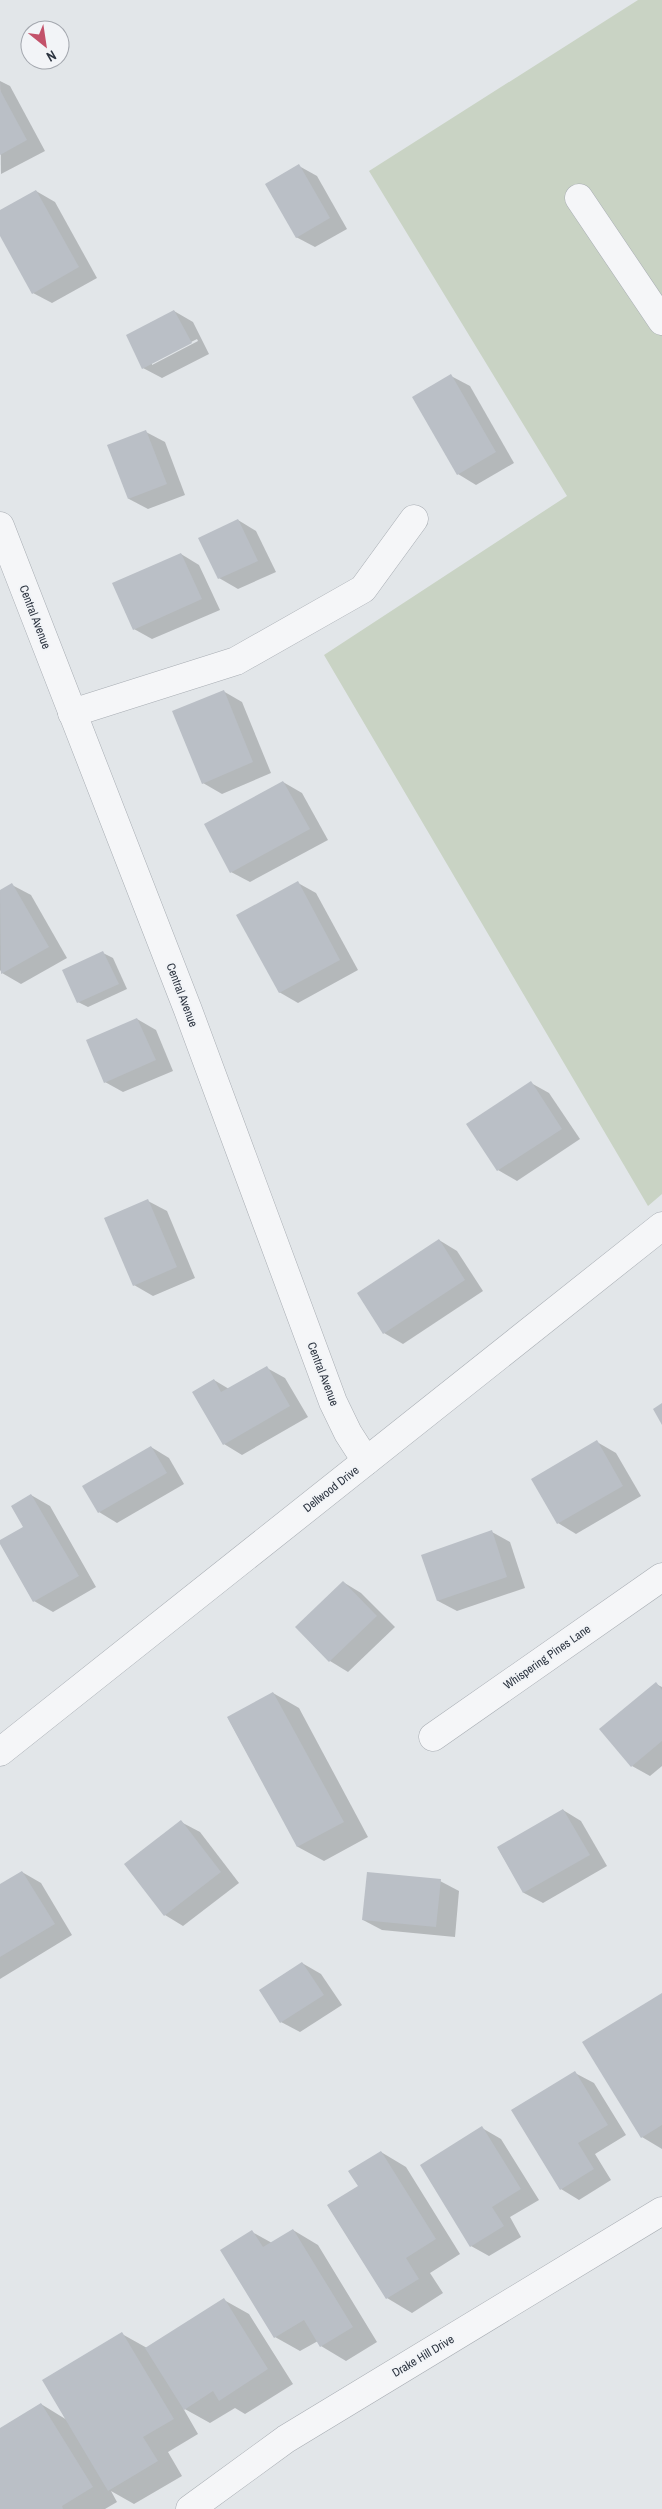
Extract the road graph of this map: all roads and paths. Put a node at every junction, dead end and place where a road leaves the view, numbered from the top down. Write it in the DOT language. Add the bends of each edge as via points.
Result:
graph roads {
  1 [pos="579,198"];
  2 [pos="662,321"];
  3 [pos="414,519"];
  4 [pos="0,526"];
  5 [pos="72,713"];
  6 [pos="662,1226"];
  7 [pos="366,1462"];
  8 [pos="662,1577"];
  9 [pos="433,1737"];
  10 [pos="0,1752"];
  11 [pos="662,2211"];
  12 [pos="190,2509"];
  1 -- 2 [label="street"];
  3 -- 5 [label="street" via="363,589 236,661"];
  4 -- 5 [label="street, Central Avenue"];
  5 -- 7 [label="street, Central Avenue" via="188,1010 333,1402"];
  6 -- 7 [label="street, Dellwood Drive"];
  7 -- 10 [label="street, Dellwood Drive"];
  8 -- 9 [label="street, Whispering Pines Lane"];
  11 -- 12 [label="street, Drake Hill Drive" via="286,2439"];
}
